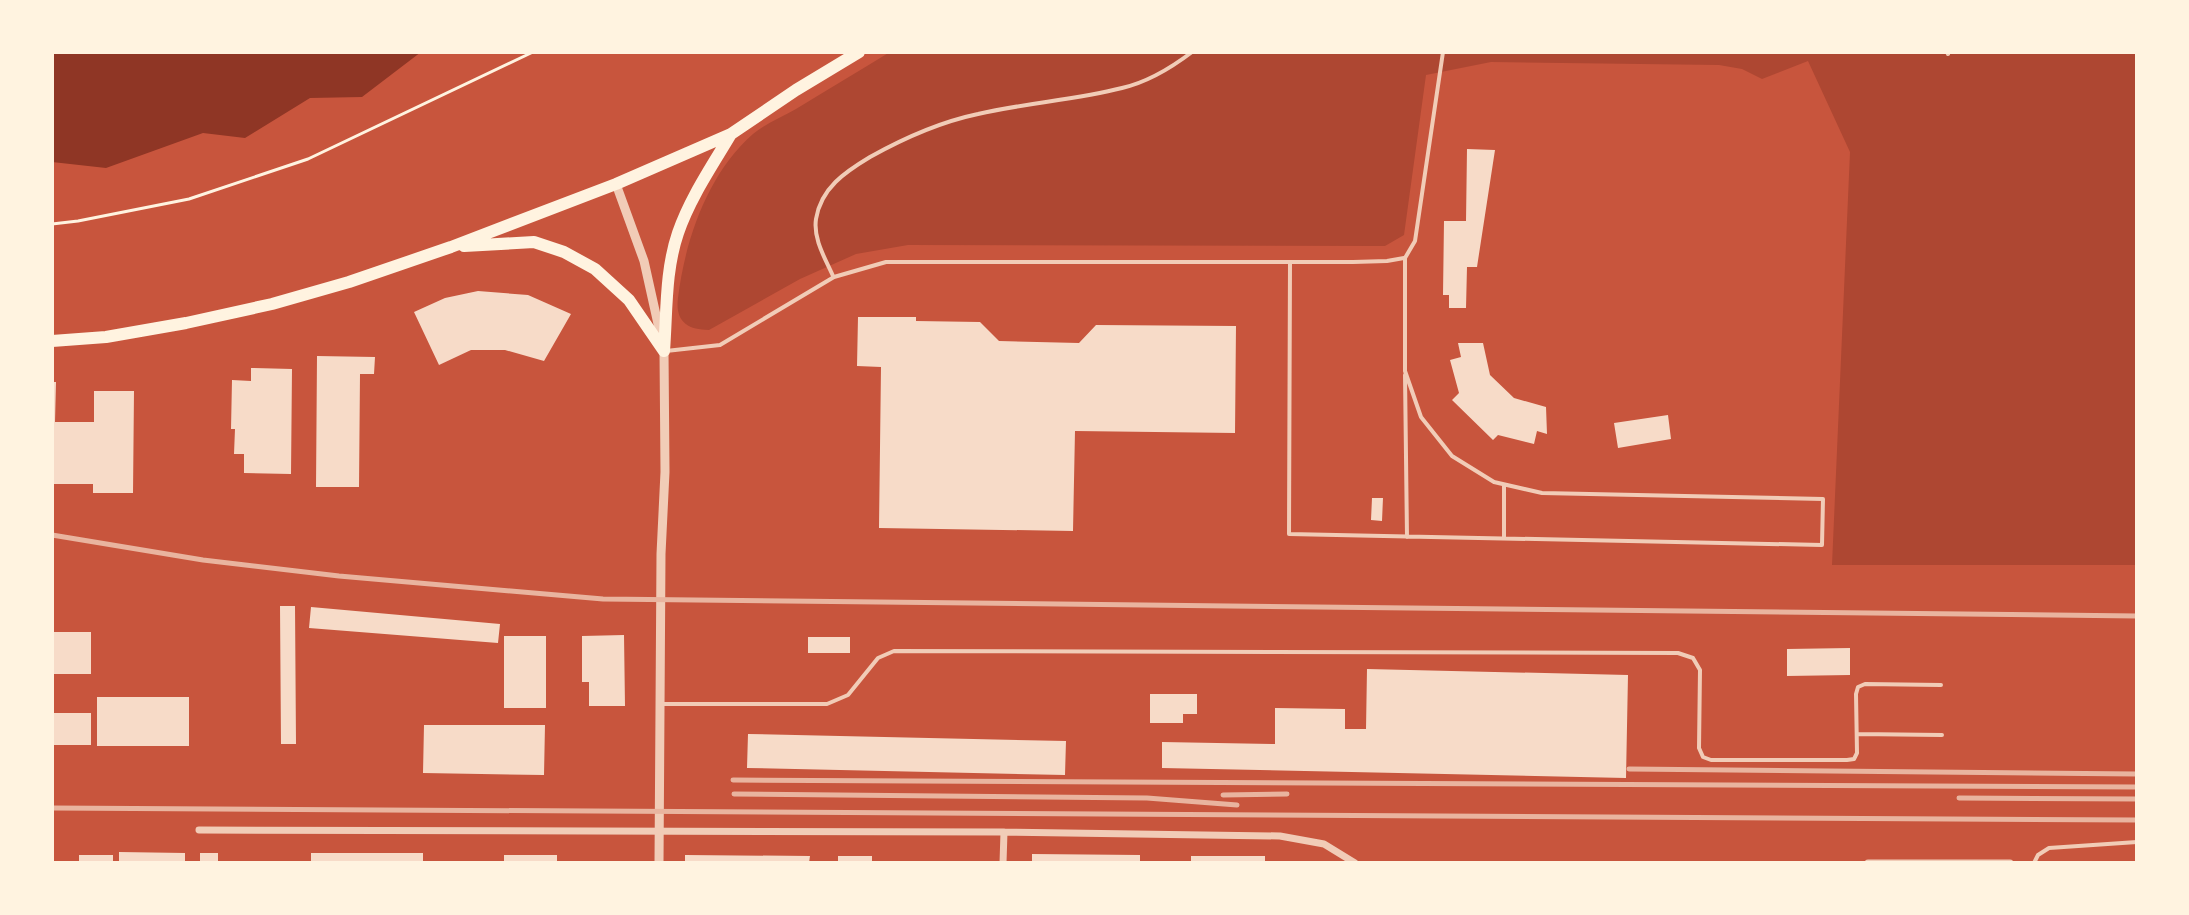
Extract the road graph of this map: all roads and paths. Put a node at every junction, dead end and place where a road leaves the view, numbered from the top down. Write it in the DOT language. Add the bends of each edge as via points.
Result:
graph roads {
  1 [pos="533,52"];
  2 [pos="859,52"];
  3 [pos="1192,52"];
  4 [pos="1443,52"];
  5 [pos="731,134"];
  6 [pos="616,184"];
  7 [pos="52,224"];
  8 [pos="451,247"];
  9 [pos="1405,258"];
  10 [pos="1290,262"];
  11 [pos="834,277"];
  12 [pos="52,341"];
  13 [pos="664,351"];
  14 [pos="1405,371"];
  15 [pos="1504,485"];
  16 [pos="1407,537"];
  17 [pos="1504,539"];
  18 [pos="1941,685"];
  19 [pos="659,704"];
  20 [pos="1857,734"];
  21 [pos="1942,735"];
  22 [pos="199,830"];
  23 [pos="658,831"];
  24 [pos="1004,832"];
  25 [pos="2137,842"];
  26 [pos="659,863"];
  27 [pos="1003,863"];
  28 [pos="1355,863"];
  29 [pos="1868,863"];
  30 [pos="2010,863"];
  31 [pos="2034,863"];
  1 -- 7 [label="path" via="308,159 189,199"];
  2 -- 5 [label="main road"];
  3 -- 11 [label="lane" via="1170,69 1123,88 977,114 923,130 848,170 830,186 815,220 818,242"];
  4 -- 9 [label="lane" via="1415,241"];
  5 -- 6 [label="main road"];
  5 -- 13 [label="main road" via="678,233 670,266"];
  6 -- 8 [label="main road"];
  6 -- 13 [label="street" via="644,261"];
  8 -- 12 [label="main road" via="272,304 132,332"];
  8 -- 13 [label="main road" via="534,242 564,252 595,269 629,300"];
  9 -- 10 [label="lane"];
  9 -- 14 [label="lane"];
  10 -- 11 [label="lane" via="907,261"];
  10 -- 16 [label="lane" via="1289,534"];
  11 -- 13 [label="lane" via="720,345"];
  13 -- 19 [label="street"];
  14 -- 15 [label="lane" via="1421,417 1452,456"];
  14 -- 16 [label="lane"];
  15 -- 17 [label="lane"];
  15 -- 17 [label="lane" via="1542,493 1823,499 1822,545"];
  16 -- 17 [label="lane"];
  18 -- 20 [label="lane" via="1858,687"];
  19 -- 20 [label="lane" via="827,704 848,695 878,658 894,651 1678,653 1693,658 1700,670 1703,757 1854,759"];
  19 -- 23 [label="street"];
  20 -- 21 [label="lane"];
  22 -- 23 [label="street"];
  23 -- 24 [label="street"];
  23 -- 26 [label="street"];
  24 -- 27 [label="street"];
  24 -- 28 [label="street" via="1280,836 1324,844"];
  25 -- 31 [label="lane" via="2049,848"];
  29 -- 30 [label="street"];
}
